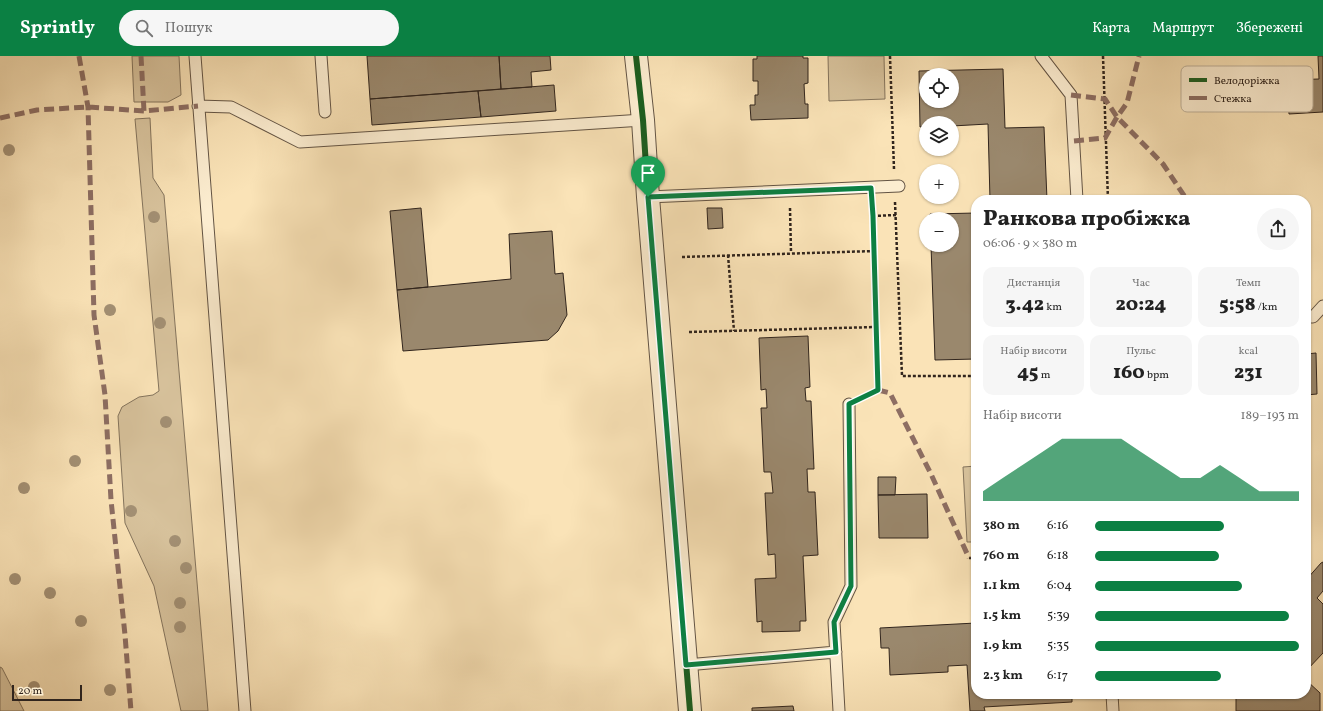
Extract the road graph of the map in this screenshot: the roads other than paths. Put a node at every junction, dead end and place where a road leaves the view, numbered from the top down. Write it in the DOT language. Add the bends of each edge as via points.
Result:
graph roads {
  1 [pos="195,56"];
  2 [pos="321,56"];
  3 [pos="636,56"];
  4 [pos="1041,56"];
  5 [pos="198,106"];
  6 [pos="325,112"];
  7 [pos="643,120"];
  8 [pos="900,186"];
  9 [pos="1077,195"];
  10 [pos="648,197"];
  11 [pos="1323,306"];
  12 [pos="1311,317"];
  13 [pos="849,404"];
  14 [pos="836,652"];
  15 [pos="686,665"];
  16 [pos="1112,699"];
  17 [pos="245,711"];
  18 [pos="690,711"];
  19 [pos="839,711"];
  20 [pos="1112,711"];
  1 -- 5 [label="lane"];
  2 -- 6 [label="lane"];
  3 -- 7 [label="street"];
  4 -- 9 [label="lane" via="1071,95"];
  5 -- 7 [label="lane" via="231,106 300,142"];
  5 -- 17 [label="lane"];
  7 -- 10 [label="street"];
  8 -- 10 [label="lane"];
  10 -- 15 [label="street"];
  11 -- 12 [label="lane"];
  13 -- 14 [label="lane" via="851,586 834,622"];
  14 -- 15 [label="lane"];
  14 -- 19 [label="lane"];
  15 -- 18 [label="street"];
  16 -- 20 [label="lane"];
}
